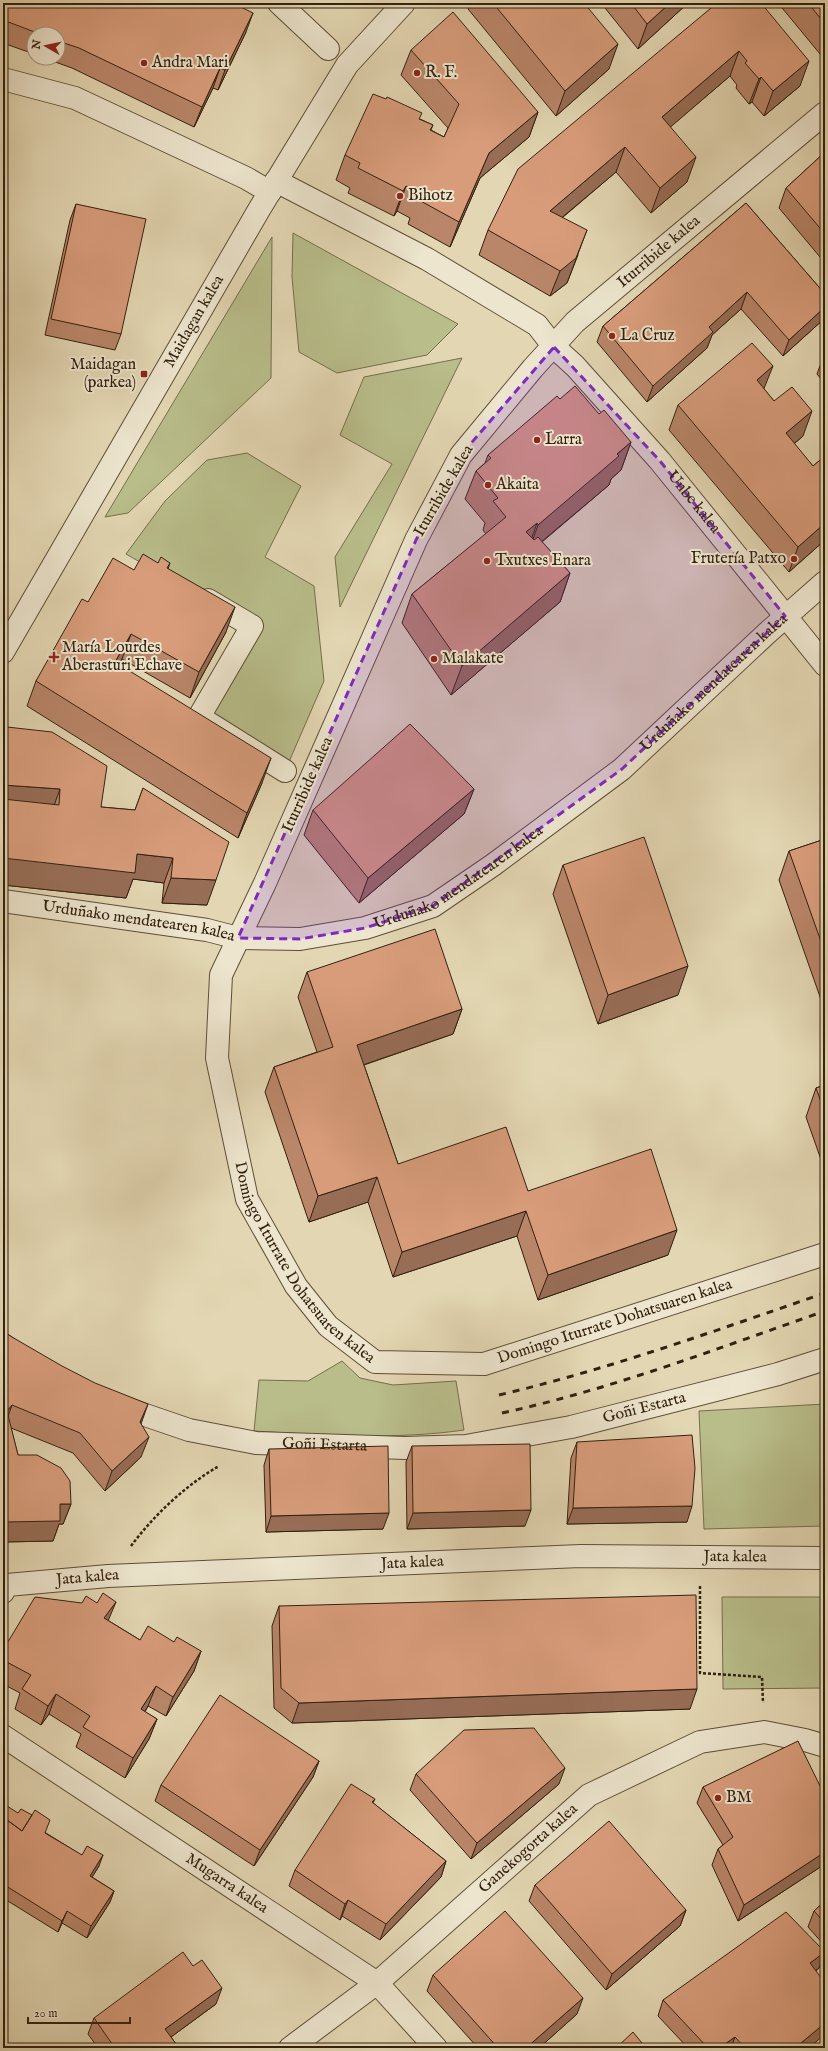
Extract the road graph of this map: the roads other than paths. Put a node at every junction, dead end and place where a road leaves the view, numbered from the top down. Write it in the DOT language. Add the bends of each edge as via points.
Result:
graph roads {
  1 [pos="279,3"];
  2 [pos="404,3"];
  3 [pos="328,49"];
  4 [pos="3,79"];
  5 [pos="825,113"];
  6 [pos="273,186"];
  7 [pos="554,346"];
  8 [pos="825,582"];
  9 [pos="193,592"];
  10 [pos="785,616"];
  11 [pos="3,652"];
  12 [pos="825,666"];
  13 [pos="285,771"];
  14 [pos="3,901"];
  15 [pos="238,938"];
  16 [pos="825,1254"];
  17 [pos="825,1359"];
  18 [pos="96,1398"];
  19 [pos="825,1558"];
  20 [pos="3,1592"];
  21 [pos="3,1736"];
  22 [pos="815,1743"];
  23 [pos="377,1983"];
  24 [pos="290,2048"];
  25 [pos="436,2048"];
  1 -- 3 [label="street"];
  2 -- 6 [label="street, Maidagan kalea" via="347,65"];
  4 -- 6 [label="street, Unbe kalea" via="75,98 246,178"];
  5 -- 7 [label="street, Iturribide kalea" via="575,322"];
  6 -- 7 [label="street, Unbe kalea" via="427,259 537,326"];
  6 -- 11 [label="street, Maidagan kalea"];
  7 -- 10 [label="street, Unbe kalea" via="660,460"];
  7 -- 15 [label="street, Iturribide kalea" via="461,455 416,540 265,883"];
  8 -- 10 [label="street, Urduñako mendatearen kalea"];
  9 -- 13 [label="street" via="252,626 198,717"];
  10 -- 12 [label="street, Unbe kalea"];
  10 -- 15 [label="street, Urduñako mendatearen kalea" via="622,769 494,865 433,906 365,928 300,939"];
  14 -- 15 [label="street, Urduñako mendatearen kalea" via="207,930"];
  15 -- 16 [label="street, Domingo Iturrate Dohatsuaren kalea" via="221,975 217,1058 247,1199 296,1286 328,1326 375,1362 484,1364"];
  17 -- 18 [label="street, Goñi Estarta" via="778,1374 571,1427 466,1446 405,1448 256,1443 188,1430"];
  19 -- 20 [label="street, Jata kalea" via="581,1556 108,1576 7,1585"];
  21 -- 23 [label="street, Mugarra kalea"];
  22 -- 23 [label="street, Ganekogorta kalea" via="764,1732 700,1742 588,1796"];
  23 -- 24 [label="street, Ganekogorta kalea"];
  23 -- 25 [label="street, Mugarra kalea"];
}
